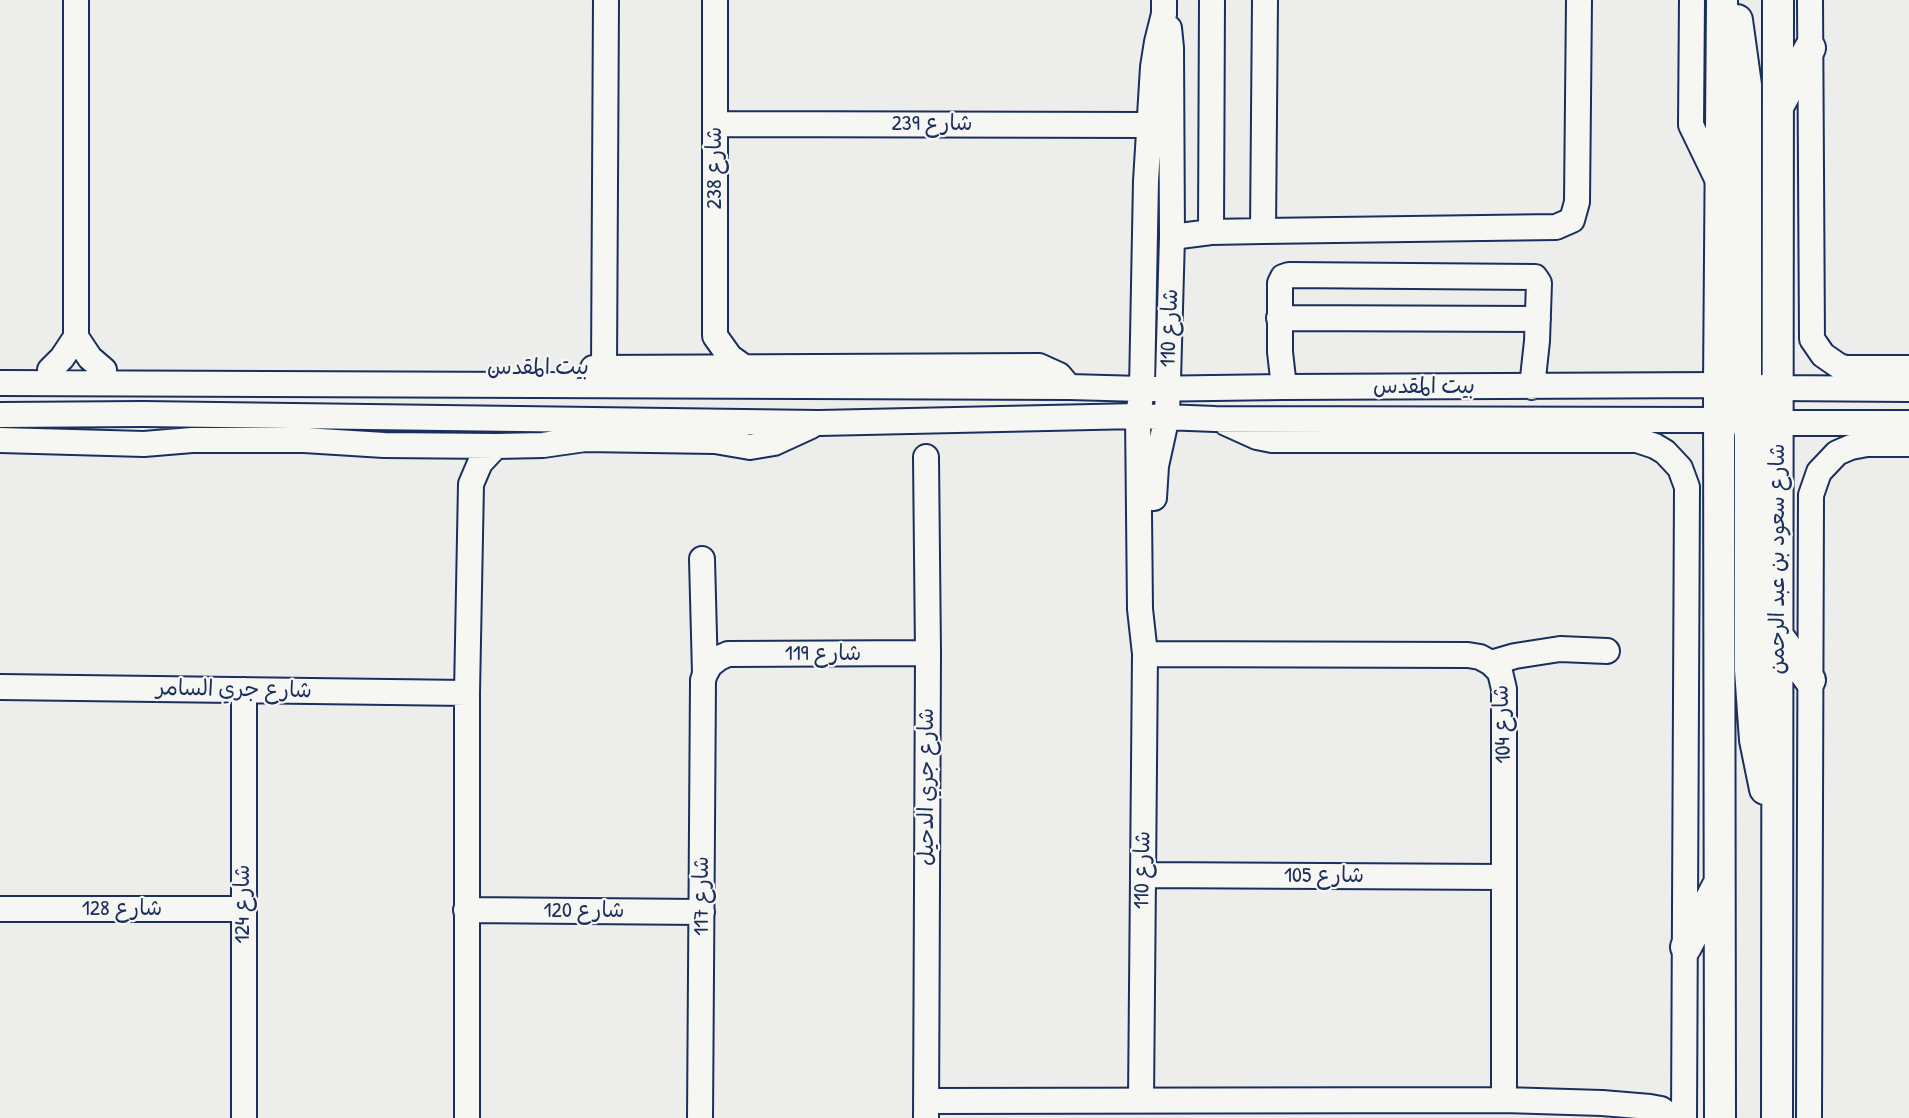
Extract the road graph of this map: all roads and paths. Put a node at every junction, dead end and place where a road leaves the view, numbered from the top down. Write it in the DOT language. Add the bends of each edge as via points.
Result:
graph roads {
  1 [pos="76,0"];
  2 [pos="606,0"];
  3 [pos="716,0"];
  4 [pos="1212,0"];
  5 [pos="1264,0"];
  6 [pos="1579,0"];
  7 [pos="1692,0"];
  8 [pos="1722,0"];
  9 [pos="1732,0"];
  10 [pos="1778,0"];
  11 [pos="1810,0"];
  12 [pos="1164,7"];
  13 [pos="1810,48"];
  14 [pos="1778,106"];
  15 [pos="715,124"];
  16 [pos="1149,125"];
  17 [pos="1721,187"];
  18 [pos="1263,231"];
  19 [pos="1211,232"];
  20 [pos="1172,237"];
  21 [pos="1279,318"];
  22 [pos="1538,319"];
  23 [pos="715,336"];
  24 [pos="76,337"];
  25 [pos="680,367"];
  26 [pos="744,367"];
  27 [pos="604,368"];
  28 [pos="1909,368"];
  29 [pos="0,370"];
  30 [pos="50,370"];
  31 [pos="104,370"];
  32 [pos="177,377"];
  33 [pos="0,383"];
  34 [pos="1732,386"];
  35 [pos="1069,387"];
  36 [pos="1284,387"];
  37 [pos="1532,387"];
  38 [pos="1168,388"];
  39 [pos="1778,388"];
  40 [pos="1142,389"];
  41 [pos="1909,389"];
  42 [pos="0,415"];
  43 [pos="1138,416"];
  44 [pos="328,417"];
  45 [pos="1167,417"];
  46 [pos="1215,419"];
  47 [pos="1733,421"];
  48 [pos="819,423"];
  49 [pos="1778,423"];
  50 [pos="1909,423"];
  51 [pos="0,440"];
  52 [pos="442,444"];
  53 [pos="1909,444"];
  54 [pos="384,445"];
  55 [pos="496,446"];
  56 [pos="926,457"];
  57 [pos="471,484"];
  58 [pos="702,558"];
  59 [pos="1778,636"];
  60 [pos="1145,647"];
  61 [pos="1606,651"];
  62 [pos="928,653"];
  63 [pos="1491,663"];
  64 [pos="712,666"];
  65 [pos="1810,680"];
  66 [pos="0,687"];
  67 [pos="244,690"];
  68 [pos="467,693"];
  69 [pos="1778,839"];
  70 [pos="1143,875"];
  71 [pos="1504,877"];
  72 [pos="1720,882"];
  73 [pos="0,909"];
  74 [pos="243,909"];
  75 [pos="466,910"];
  76 [pos="702,912"];
  77 [pos="1686,947"];
  78 [pos="1684,1079"];
  79 [pos="1504,1100"];
  80 [pos="1141,1101"];
  81 [pos="1602,1103"];
  82 [pos="926,1109"];
  83 [pos="1280,1109"];
  84 [pos="244,1118"];
  85 [pos="467,1118"];
  86 [pos="700,1118"];
  87 [pos="1674,1118"];
  88 [pos="1684,1118"];
  89 [pos="1720,1118"];
  90 [pos="1777,1118"];
  91 [pos="1809,1118"];
  1 -- 24 [label="street"];
  2 -- 27 [label="street"];
  3 -- 15 [label="street, شارع 238"];
  4 -- 19 [label="street"];
  5 -- 18 [label="street"];
  6 -- 18 [label="street" via="1577,202 1572,220 1556,227"];
  7 -- 17 [label="street" via="1691,125"];
  8 -- 17 [label="main road"];
  9 -- 34 [label="main road" via="1746,85"];
  10 -- 14 [label="main road, شارع سعود بن عبد الرحمن"];
  11 -- 13 [label="street"];
  12 -- 16 [label="street, شارع 110" via="1153,67"];
  12 -- 20 [label="street, شارع 110" via="1172,48"];
  13 -- 14 [label="main road"];
  13 -- 28 [label="street" via="1812,339 1833,362 1846,368"];
  14 -- 39 [label="main road, شارع سعود بن عبد الرحمن"];
  15 -- 16 [label="street, شارع 239"];
  15 -- 23 [label="street, شارع 238"];
  16 -- 40 [label="street, شارع 110"];
  17 -- 34 [label="main road"];
  18 -- 19 [label="street"];
  19 -- 20 [label="street"];
  20 -- 38 [label="street, شارع 110"];
  21 -- 22 [label="street"];
  21 -- 22 [label="street" via="1280,283 1282,277 1289,275 1535,277 1539,283"];
  21 -- 36 [label="street"];
  22 -- 37 [label="street"];
  23 -- 25 [label="street"];
  23 -- 26 [label="street" via="730,357"];
  24 -- 30 [label="street"];
  24 -- 31 [label="street"];
  25 -- 26 [label="street, بيت المقدس"];
  25 -- 27 [label="street, بيت المقدس"];
  26 -- 35 [label="street, بيت المقدس" via="1039,366 1059,375"];
  27 -- 32 [label="street, بيت المقدس"];
  29 -- 30 [label="street, بيت المقدس"];
  30 -- 31 [label="street, بيت المقدس"];
  31 -- 32 [label="street, بيت المقدس"];
  32 -- 33 [label="street, بيت المقدس"];
  32 -- 35 [label="street, بيت المقدس"];
  34 -- 37 [label="street, بيت المقدس"];
  34 -- 39 [label="street, بيت المقدس"];
  34 -- 47 [label="main road" via="1729,392 1741,404"];
  34 -- 49 [label="main road" via="1749,396 1758,411"];
  35 -- 40 [label="street, بيت المقدس"];
  36 -- 37 [label="street, بيت المقدس"];
  36 -- 38 [label="street, بيت المقدس"];
  38 -- 40 [label="street, بيت المقدس"];
  38 -- 45 [label="street, شارع 110"];
  39 -- 41 [label="street, بيت المقدس"];
  39 -- 49 [label="main road, شارع سعود بن عبد الرحمن"];
  40 -- 43 [label="street, شارع 110"];
  42 -- 44 [label="street, بيت المقدس"];
  43 -- 45 [label="street, بيت المقدس"];
  43 -- 48 [label="street, بيت المقدس"];
  43 -- 60 [label="street, شارع 110" via="1140,609"];
  44 -- 48 [label="street, بيت المقدس"];
  44 -- 54 [label="street"];
  45 -- 46 [label="street, بيت المقدس"];
  45 -- 60 [label="street, شارع 110" via="1156,466"];
  46 -- 47 [label="street, بيت المقدس"];
  46 -- 77 [label="street, بيت المقدس" via="1272,440 1637,440 1665,452 1680,468 1687,487"];
  47 -- 49 [label="street, بيت المقدس"];
  47 -- 69 [label="main road" via="1750,436 1752,708 1759,766"];
  47 -- 72 [label="main road"];
  48 -- 55 [label="street, بيت المقدس" via="774,443 750,447 716,441 585,439"];
  49 -- 50 [label="street, بيت المقدس"];
  49 -- 59 [label="main road, شارع سعود بن عبد الرحمن"];
  51 -- 54 [label="street, بيت المقدس" via="144,444 304,440"];
  52 -- 54 [label="street, بيت المقدس"];
  52 -- 55 [label="street, بيت المقدس"];
  52 -- 57 [label="street" via="463,466"];
  53 -- 65 [label="street, شارع سعود بن عبد الرحمن" via="1851,447 1837,453 1819,472 1811,495"];
  55 -- 57 [label="street" via="480,463"];
  56 -- 62 [label="street, شارع جري الدحيل"];
  57 -- 68 [label="street"];
  58 -- 64 [label="street, شارع 117"];
  59 -- 65 [label="main road"];
  59 -- 69 [label="main road, شارع سعود بن عبد الرحمن"];
  60 -- 63 [label="street, شارع 104" via="1468,655"];
  60 -- 70 [label="street, شارع 110"];
  61 -- 63 [label="street" via="1560,649"];
  62 -- 64 [label="street, شارع 119" via="728,654"];
  62 -- 82 [label="street, شارع جري الدحيل"];
  63 -- 71 [label="street, شارع 104" via="1500,672 1504,689"];
  64 -- 76 [label="street, شارع 117" via="703,680"];
  65 -- 91 [label="street, شارع سعود بن عبد الرحمن"];
  66 -- 67 [label="street, شارع جري السامر"];
  67 -- 68 [label="street, شارع جري السامر"];
  67 -- 74 [label="street, شارع 124"];
  68 -- 75 [label="street"];
  69 -- 90 [label="main road, شارع سعود بن عبد الرحمن"];
  70 -- 71 [label="street, شارع 105"];
  70 -- 80 [label="street, شارع 110"];
  71 -- 79 [label="street, شارع 104"];
  72 -- 77 [label="main road"];
  72 -- 89 [label="main road"];
  73 -- 74 [label="street, شارع 128"];
  74 -- 84 [label="street, شارع 124"];
  75 -- 76 [label="street, شارع 120"];
  75 -- 85 [label="street"];
  76 -- 86 [label="street, شارع 117"];
  77 -- 78 [label="street"];
  78 -- 81 [label="street" via="1659,1097"];
  78 -- 88 [label="street"];
  79 -- 81 [label="street"];
  79 -- 83 [label="street"];
  80 -- 82 [label="street"];
  80 -- 83 [label="street"];
  81 -- 87 [label="street" via="1661,1109"];
}
